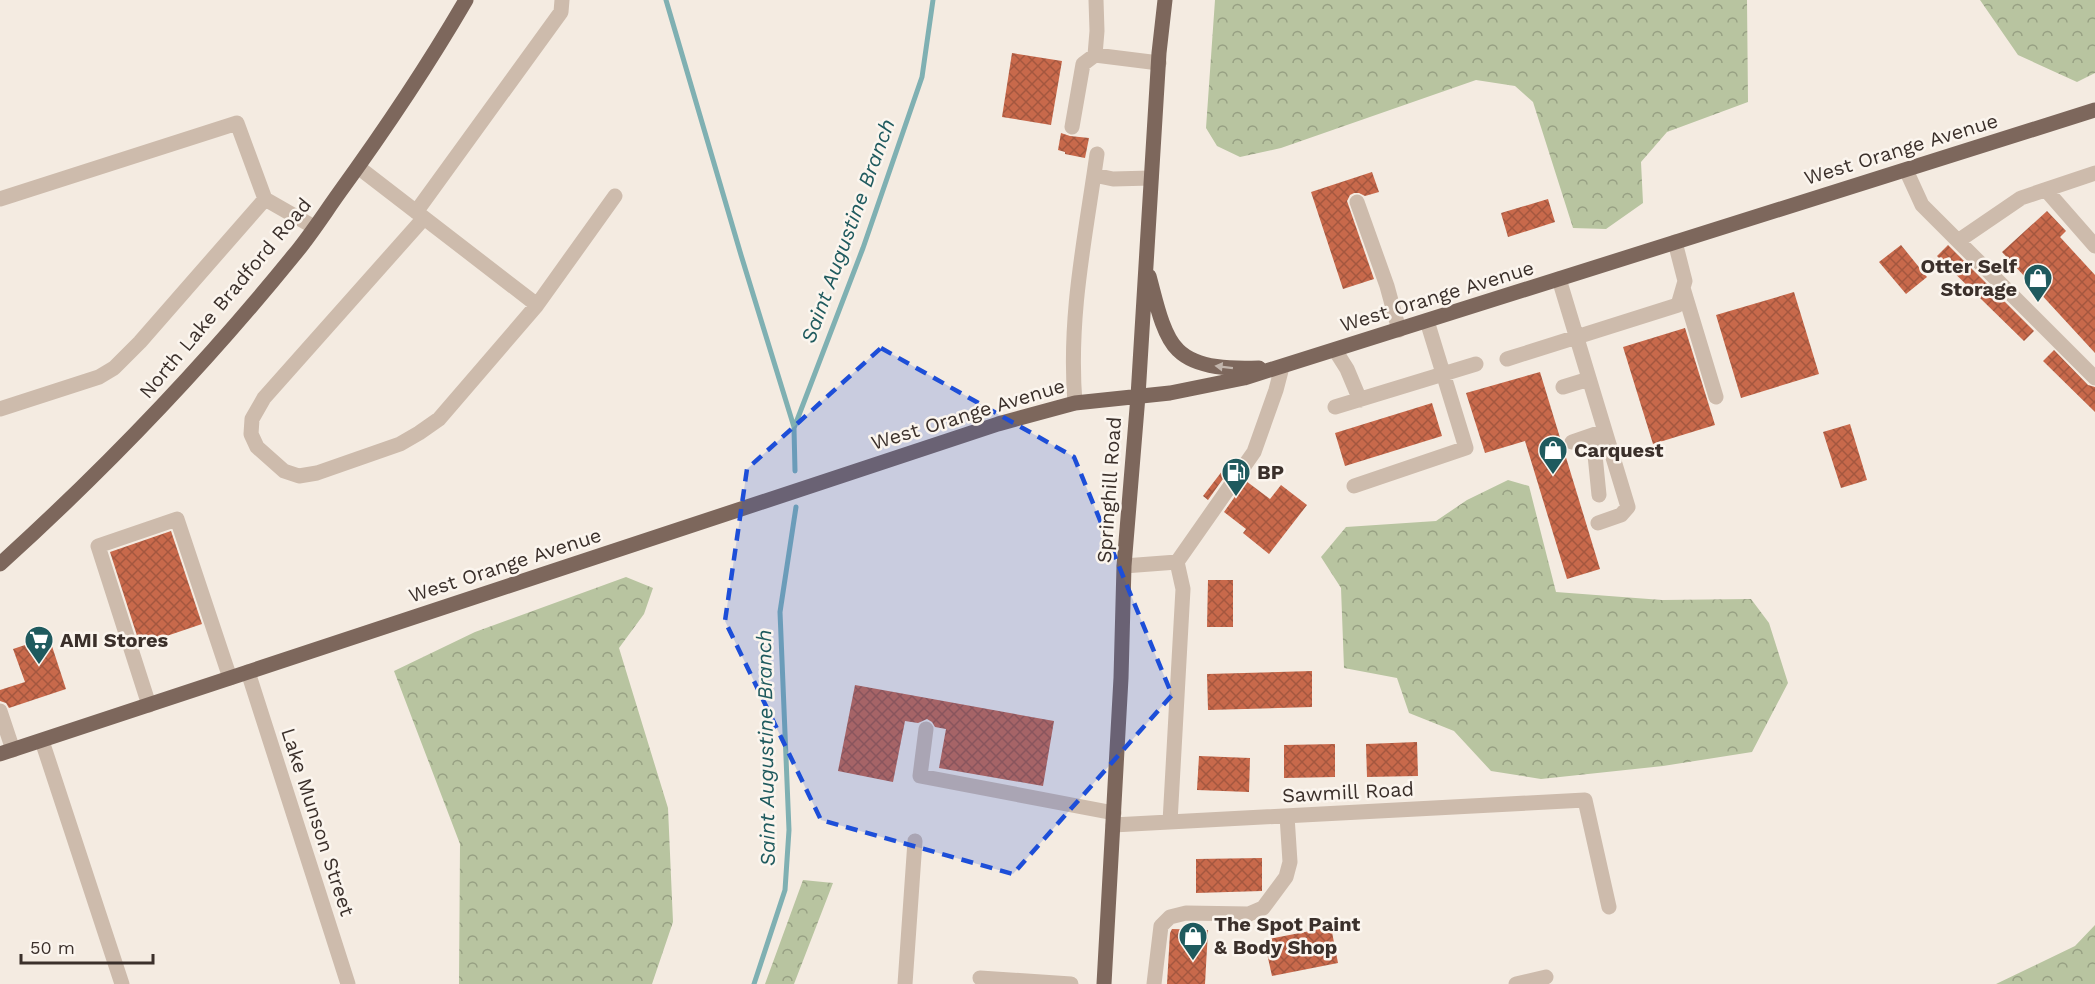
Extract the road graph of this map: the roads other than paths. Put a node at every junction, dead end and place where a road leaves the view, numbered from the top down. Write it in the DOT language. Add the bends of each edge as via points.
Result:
graph roads {
  1 [pos="466,0"];
  2 [pos="562,0"];
  3 [pos="1096,0"];
  4 [pos="1165,0"];
  5 [pos="1095,55"];
  6 [pos="1159,63"];
  7 [pos="2095,110"];
  8 [pos="1072,127"];
  9 [pos="1097,154"];
  10 [pos="358,167"];
  11 [pos="1906,170"];
  12 [pos="2095,173"];
  13 [pos="1094,175"];
  14 [pos="1151,178"];
  15 [pos="2046,190"];
  16 [pos="615,196"];
  17 [pos="265,199"];
  18 [pos="0,200"];
  19 [pos="1357,201"];
  20 [pos="420,215"];
  21 [pos="314,227"];
  22 [pos="1958,241"];
  23 [pos="1675,242"];
  24 [pos="2095,246"];
  25 [pos="1146,262"];
  26 [pos="1559,279"];
  27 [pos="1683,288"];
  28 [pos="537,305"];
  29 [pos="1427,321"];
  30 [pos="1399,330"];
  31 [pos="1576,337"];
  32 [pos="1335,350"];
  33 [pos="1507,359"];
  34 [pos="1476,364"];
  35 [pos="1282,367"];
  36 [pos="1443,374"];
  37 [pos="2095,378"];
  38 [pos="1589,379"];
  39 [pos="1563,387"];
  40 [pos="1137,396"];
  41 [pos="1716,397"];
  42 [pos="1360,399"];
  43 [pos="1075,403"];
  44 [pos="1335,407"];
  45 [pos="0,409"];
  46 [pos="1599,433"];
  47 [pos="1572,442"];
  48 [pos="1354,486"];
  49 [pos="1599,495"];
  50 [pos="1598,523"];
  51 [pos="1177,562"];
  52 [pos="0,564"];
  53 [pos="1124,566"];
  54 [pos="248,672"];
  55 [pos="230,678"];
  56 [pos="149,705"];
  57 [pos="0,711"];
  58 [pos="926,729"];
  59 [pos="42,741"];
  60 [pos="7,752"];
  61 [pos="1287,816"];
  62 [pos="1113,819"];
  63 [pos="1170,822"];
  64 [pos="915,841"];
  65 [pos="1609,907"];
  66 [pos="1546,977"];
  67 [pos="980,978"];
  68 [pos="122,984"];
  69 [pos="348,984"];
  70 [pos="904,984"];
  71 [pos="1071,984"];
  72 [pos="1104,984"];
  73 [pos="1154,984"];
  74 [pos="1516,984"];
  1 -- 10 [label="main road, North Lake Bradford Road" via="429,63"];
  2 -- 20 [label="street" via="561,12"];
  3 -- 5 [label="street"];
  4 -- 6 [label="main road, Springhill Road"];
  5 -- 6 [label="street"];
  5 -- 8 [label="street" via="1083,64"];
  6 -- 14 [label="main road, Springhill Road"];
  7 -- 11 [label="main road, West Orange Avenue"];
  9 -- 13 [label="street"];
  10 -- 20 [label="street"];
  10 -- 21 [label="main road, North Lake Bradford Road"];
  11 -- 22 [label="street" via="1922,205"];
  11 -- 23 [label="main road, West Orange Avenue"];
  12 -- 15 [label="street"];
  13 -- 14 [label="street"];
  13 -- 43 [label="street" via="1075,303"];
  14 -- 25 [label="main road, Springhill Road"];
  15 -- 22 [label="street" via="2020,198"];
  15 -- 24 [label="street"];
  16 -- 28 [label="street"];
  17 -- 18 [label="street" via="237,123"];
  17 -- 21 [label="street"];
  17 -- 45 [label="street" via="114,368 99,377"];
  19 -- 30 [label="street" via="1388,286"];
  20 -- 28 [label="street"];
  20 -- 28 [label="street" via="264,399 252,419 251,434 256,447 284,471 299,476 317,473 400,444 418,433 439,419"];
  21 -- 52 [label="main road, North Lake Bradford Road" via="214,349 132,438"];
  22 -- 37 [label="street"];
  23 -- 26 [label="main road, West Orange Avenue"];
  23 -- 27 [label="street" via="1685,281"];
  35 -- 25 [label="main road, one-way" via="1219,366 1191,359 1179,351 1163,321"];
  25 -- 40 [label="main road, Springhill Road"];
  26 -- 29 [label="main road, West Orange Avenue"];
  26 -- 31 [label="street"];
  27 -- 31 [label="street" via="1678,305"];
  27 -- 41 [label="street"];
  29 -- 30 [label="main road, West Orange Avenue"];
  29 -- 36 [label="street"];
  30 -- 32 [label="main road, West Orange Avenue"];
  31 -- 33 [label="street"];
  31 -- 38 [label="street"];
  32 -- 35 [label="main road, West Orange Avenue"];
  32 -- 42 [label="street"];
  34 -- 36 [label="street"];
  35 -- 40 [label="main road, West Orange Avenue" via="1210,387"];
  35 -- 51 [label="street" via="1254,452"];
  36 -- 42 [label="street"];
  36 -- 48 [label="street" via="1466,448"];
  38 -- 39 [label="street"];
  38 -- 46 [label="street"];
  40 -- 43 [label="main road, West Orange Avenue"];
  40 -- 53 [label="main road, Springhill Road"];
  42 -- 44 [label="street"];
  43 -- 54 [label="main road, West Orange Avenue" via="998,423"];
  46 -- 47 [label="street"];
  46 -- 49 [label="street"];
  46 -- 50 [label="street" via="1628,507 1622,515"];
  51 -- 53 [label="street"];
  51 -- 63 [label="street" via="1183,589"];
  53 -- 62 [label="main road, Springhill Road"];
  54 -- 55 [label="main road, West Orange Avenue"];
  54 -- 69 [label="street, Lake Munson Street"];
  55 -- 56 [label="main road, West Orange Avenue"];
  55 -- 56 [label="street" via="177,519 98,546"];
  56 -- 59 [label="main road, West Orange Avenue"];
  57 -- 60 [label="street"];
  58 -- 62 [label="street, Sawmill Road" via="920,776"];
  59 -- 60 [label="main road, West Orange Avenue"];
  59 -- 68 [label="street"];
  61 -- 63 [label="street, Sawmill Road"];
  61 -- 65 [label="street, Sawmill Road" via="1585,800"];
  61 -- 73 [label="street" via="1290,862 1286,877 1263,908 1249,914 1186,913 1170,917 1161,926"];
  62 -- 63 [label="street, Sawmill Road"];
  62 -- 72 [label="main road, Springhill Road"];
  64 -- 70 [label="street"];
  66 -- 74 [label="street"];
  67 -- 71 [label="street"];
}
